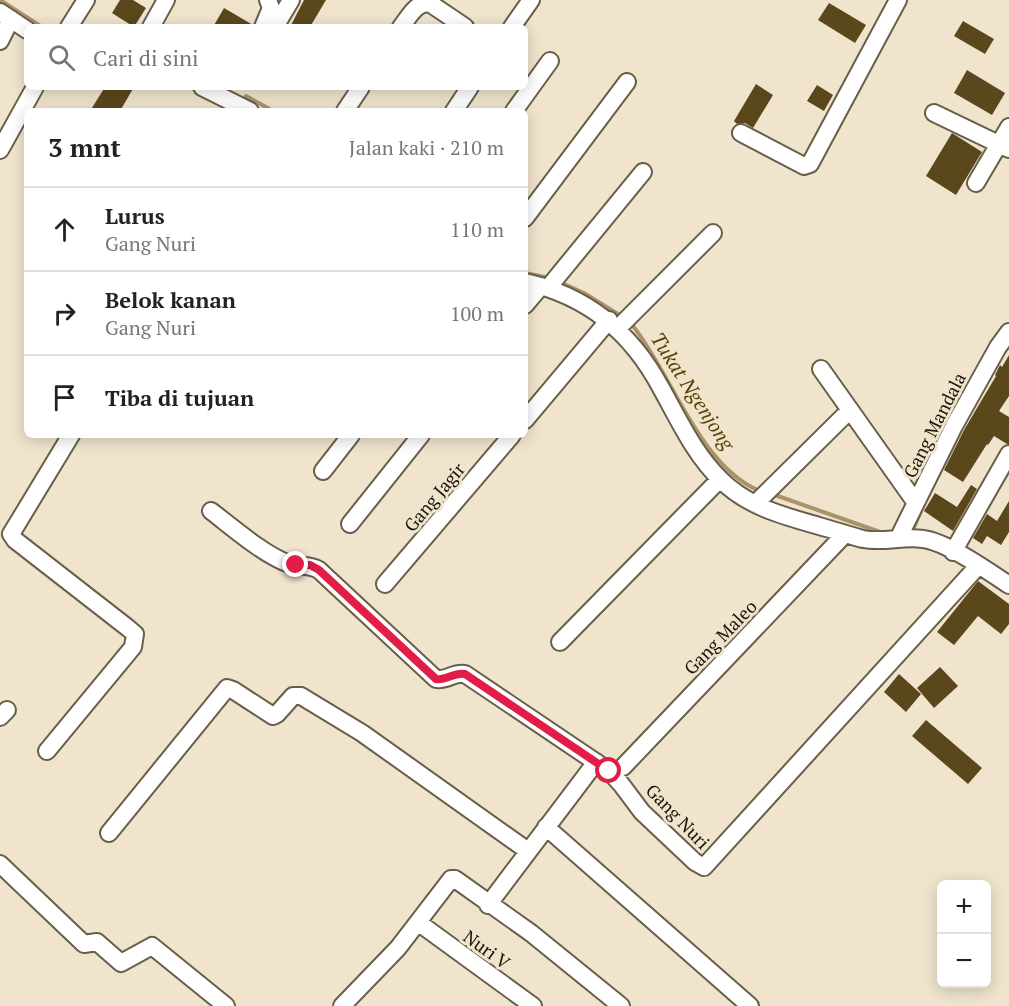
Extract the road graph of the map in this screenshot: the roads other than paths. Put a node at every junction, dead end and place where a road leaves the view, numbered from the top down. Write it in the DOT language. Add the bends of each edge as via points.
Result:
graph roads {
  1 [pos="86,0"];
  2 [pos="166,0"];
  3 [pos="268,0"];
  4 [pos="291,0"];
  5 [pos="531,0"];
  6 [pos="898,0"];
  7 [pos="5,15"];
  8 [pos="71,24"];
  9 [pos="153,24"];
  10 [pos="263,24"];
  11 [pos="277,24"];
  12 [pos="403,24"];
  13 [pos="461,24"];
  14 [pos="514,24"];
  15 [pos="24,28"];
  16 [pos="0,41"];
  17 [pos="550,61"];
  18 [pos="530,77"];
  19 [pos="627,82"];
  20 [pos="33,90"];
  21 [pos="359,90"];
  22 [pos="468,90"];
  23 [pos="524,90"];
  24 [pos="230,93"];
  25 [pos="247,108"];
  26 [pos="347,108"];
  27 [pos="456,108"];
  28 [pos="515,108"];
  29 [pos="934,113"];
  30 [pos="1009,127"];
  31 [pos="741,133"];
  32 [pos="1004,146"];
  33 [pos="0,150"];
  34 [pos="643,172"];
  35 [pos="976,183"];
  36 [pos="528,214"];
  37 [pos="713,233"];
  38 [pos="538,285"];
  39 [pos="528,300"];
  40 [pos="610,322"];
  41 [pos="1009,332"];
  42 [pos="821,369"];
  43 [pos="528,406"];
  44 [pos="850,410"];
  45 [pos="528,417"];
  46 [pos="69,438"];
  47 [pos="349,438"];
  48 [pos="419,438"];
  49 [pos="500,438"];
  50 [pos="509,438"];
  51 [pos="1009,453"];
  52 [pos="479,463"];
  53 [pos="323,471"];
  54 [pos="720,479"];
  55 [pos="916,503"];
  56 [pos="754,504"];
  57 [pos="211,511"];
  58 [pos="350,524"];
  59 [pos="844,534"];
  60 [pos="898,539"];
  61 [pos="953,552"];
  62 [pos="978,566"];
  63 [pos="385,584"];
  64 [pos="1009,585"];
  65 [pos="560,642"];
  66 [pos="47,751"];
  67 [pos="596,762"];
  68 [pos="623,767"];
  69 [pos="546,827"];
  70 [pos="109,832"];
  71 [pos="528,851"];
  72 [pos="0,864"];
  73 [pos="489,904"];
  74 [pos="419,923"];
  75 [pos="226,1006"];
  76 [pos="342,1006"];
  77 [pos="533,1006"];
  78 [pos="621,1006"];
  79 [pos="750,1006"];
  1 -- 8 [label="street"];
  2 -- 9 [label="street"];
  3 -- 10 [label="street" via="271,8"];
  4 -- 11 [label="street"];
  5 -- 14 [label="street"];
  6 -- 31 [label="street" via="810,164 804,166"];
  7 -- 15 [label="street"];
  7 -- 16 [label="street"];
  12 -- 13 [label="street" via="425,2"];
  17 -- 18 [label="street"];
  19 -- 36 [label="street"];
  20 -- 33 [label="street"];
  21 -- 26 [label="street"];
  22 -- 27 [label="street"];
  23 -- 28 [label="street"];
  24 -- 25 [label="street"];
  29 -- 32 [label="street"];
  30 -- 32 [label="street"];
  32 -- 35 [label="street"];
  34 -- 38 [label="street"];
  37 -- 40 [label="street"];
  38 -- 39 [label="street"];
  38 -- 40 [label="street"];
  40 -- 43 [label="street"];
  40 -- 45 [label="street"];
  40 -- 54 [label="street" via="650,368 689,439"];
  41 -- 55 [label="street, Gang Mandala"];
  42 -- 44 [label="street"];
  44 -- 55 [label="street"];
  44 -- 56 [label="street"];
  46 -- 66 [label="street" via="11,534 135,634 135,641"];
  47 -- 53 [label="street"];
  48 -- 58 [label="street"];
  49 -- 52 [label="street, Gang Jagir"];
  50 -- 63 [label="street, Gang Jagir"];
  51 -- 61 [label="street"];
  54 -- 56 [label="street"];
  54 -- 65 [label="street"];
  55 -- 60 [label="street, Gang Mandala"];
  56 -- 59 [label="street"];
  57 -- 67 [label="street, Gang Nuri" via="285,563 310,565 319,570 436,679 465,674"];
  59 -- 60 [label="street" via="875,542"];
  59 -- 68 [label="street, Gang Maleo"];
  60 -- 61 [label="street" via="926,539"];
  61 -- 62 [label="street"];
  62 -- 64 [label="street"];
  62 -- 67 [label="street, Gang Nuri" via="705,866 695,862 642,812 621,784"];
  67 -- 69 [label="street"];
  69 -- 71 [label="street"];
  69 -- 79 [label="street"];
  70 -- 71 [label="street" via="227,688 273,716 293,696 301,696 362,733"];
  71 -- 73 [label="street"];
  72 -- 75 [label="street" via="84,944 98,942 121,963 152,946"];
  73 -- 74 [label="street" via="451,879"];
  73 -- 78 [label="street"];
  74 -- 76 [label="street"];
  74 -- 77 [label="street, Nuri V"];
}
